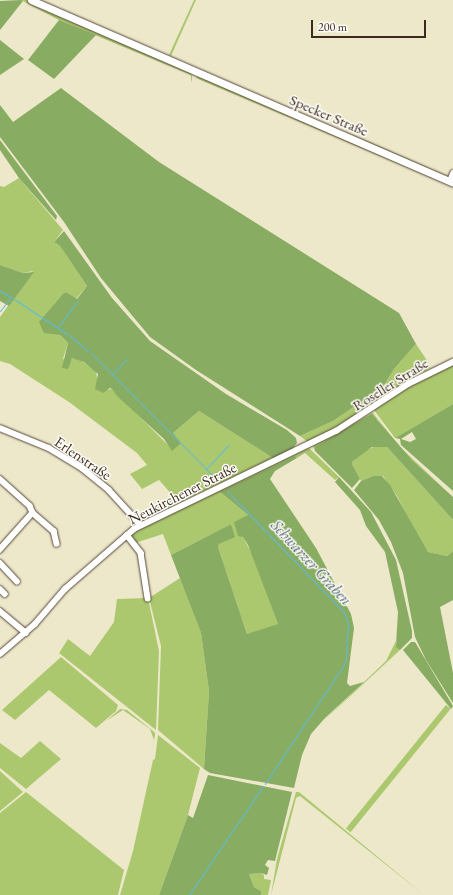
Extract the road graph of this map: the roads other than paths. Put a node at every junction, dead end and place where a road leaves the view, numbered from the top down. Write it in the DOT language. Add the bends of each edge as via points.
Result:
graph roads {
  1 [pos="30,0"];
  2 [pos="452,179"];
  3 [pos="453,362"];
  4 [pos="0,428"];
  5 [pos="340,429"];
  6 [pos="0,479"];
  7 [pos="32,514"];
  8 [pos="141,526"];
  9 [pos="127,535"];
  10 [pos="57,544"];
  11 [pos="0,550"];
  12 [pos="0,563"];
  13 [pos="17,581"];
  14 [pos="0,588"];
  15 [pos="5,594"];
  16 [pos="148,598"];
  17 [pos="0,611"];
  18 [pos="26,633"];
  19 [pos="0,654"];
  1 -- 2 [label="main road, Specker Straße"];
  3 -- 5 [label="street, Roseller Straße" via="408,384"];
  4 -- 8 [label="street, Erlenstraße" via="49,448 82,468 109,490"];
  5 -- 8 [label="street, Neukirchener Straße"];
  6 -- 7 [label="street" via="30,506"];
  7 -- 10 [label="street" via="54,531"];
  7 -- 11 [label="street"];
  8 -- 9 [label="street, Neukirchener Straße"];
  9 -- 16 [label="street" via="141,553"];
  9 -- 18 [label="street, Neukirchener Straße" via="65,589"];
  12 -- 13 [label="street"];
  14 -- 15 [label="street"];
  17 -- 18 [label="street"];
  18 -- 19 [label="street, Neukirchener Straße"];
}
